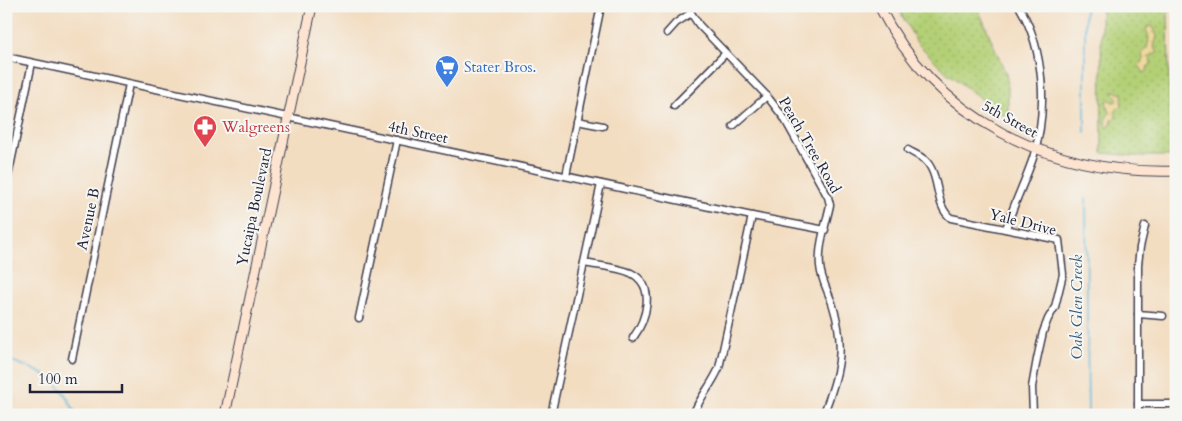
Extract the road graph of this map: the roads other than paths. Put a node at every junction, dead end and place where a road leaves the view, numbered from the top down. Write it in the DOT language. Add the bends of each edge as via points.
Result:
graph roads {
  1 [pos="312,6"];
  2 [pos="601,6"];
  3 [pos="879,6"];
  4 [pos="1019,6"];
  5 [pos="689,10"];
  6 [pos="667,33"];
  7 [pos="725,54"];
  8 [pos="6,57"];
  9 [pos="32,63"];
  10 [pos="130,84"];
  11 [pos="767,96"];
  12 [pos="674,106"];
  13 [pos="288,118"];
  14 [pos="577,120"];
  15 [pos="603,126"];
  16 [pos="733,126"];
  17 [pos="397,140"];
  18 [pos="1036,149"];
  19 [pos="908,150"];
  20 [pos="1176,171"];
  21 [pos="566,176"];
  22 [pos="601,184"];
  23 [pos="6,186"];
  24 [pos="752,216"];
  25 [pos="1145,226"];
  26 [pos="1006,229"];
  27 [pos="825,230"];
  28 [pos="584,263"];
  29 [pos="1138,314"];
  30 [pos="1163,316"];
  31 [pos="359,318"];
  32 [pos="633,338"];
  33 [pos="72,359"];
  34 [pos="1138,404"];
  35 [pos="1176,404"];
  36 [pos="225,415"];
  37 [pos="552,415"];
  38 [pos="693,415"];
  39 [pos="823,415"];
  40 [pos="1033,415"];
  41 [pos="1138,415"];
  1 -- 13 [label="main road, Yucaipa Boulevard"];
  2 -- 14 [label="street"];
  3 -- 18 [label="main road, 5th Street" via="892,31 937,86 986,123"];
  4 -- 18 [label="street" via="1027,19 1040,73 1041,124"];
  5 -- 6 [label="street, Peach Tree Road"];
  5 -- 7 [label="street, Peach Tree Road"];
  7 -- 11 [label="street, Peach Tree Road"];
  7 -- 12 [label="street"];
  8 -- 9 [label="street, 4th Street"];
  9 -- 10 [label="street, 4th Street"];
  9 -- 23 [label="street"];
  10 -- 13 [label="street, 4th Street"];
  10 -- 33 [label="street, Avenue B"];
  11 -- 16 [label="street"];
  11 -- 27 [label="street, Peach Tree Road" via="784,118 828,197 830,205"];
  13 -- 17 [label="street, 4th Street"];
  13 -- 36 [label="main road, Yucaipa Boulevard"];
  14 -- 15 [label="street"];
  14 -- 21 [label="street"];
  17 -- 21 [label="street, 4th Street"];
  17 -- 31 [label="street"];
  18 -- 20 [label="main road, 5th Street" via="1105,168"];
  18 -- 26 [label="street"];
  19 -- 26 [label="street, Yale Drive" via="926,161 935,177 945,214"];
  21 -- 22 [label="street, 4th Street"];
  22 -- 24 [label="street, 4th Street"];
  22 -- 28 [label="street"];
  24 -- 27 [label="street, 4th Street"];
  24 -- 38 [label="street" via="718,368"];
  25 -- 29 [label="street" via="1140,247"];
  26 -- 40 [label="street, Yale Drive" via="1060,240 1063,274 1037,359 1032,386"];
  27 -- 39 [label="street, Peach Tree Road" via="820,268 839,324 841,357 836,382"];
  28 -- 32 [label="street" via="630,273 644,285 647,296 645,313"];
  28 -- 37 [label="street"];
  29 -- 30 [label="street"];
  29 -- 34 [label="street"];
  34 -- 35 [label="street"];
  34 -- 41 [label="street"];
}
